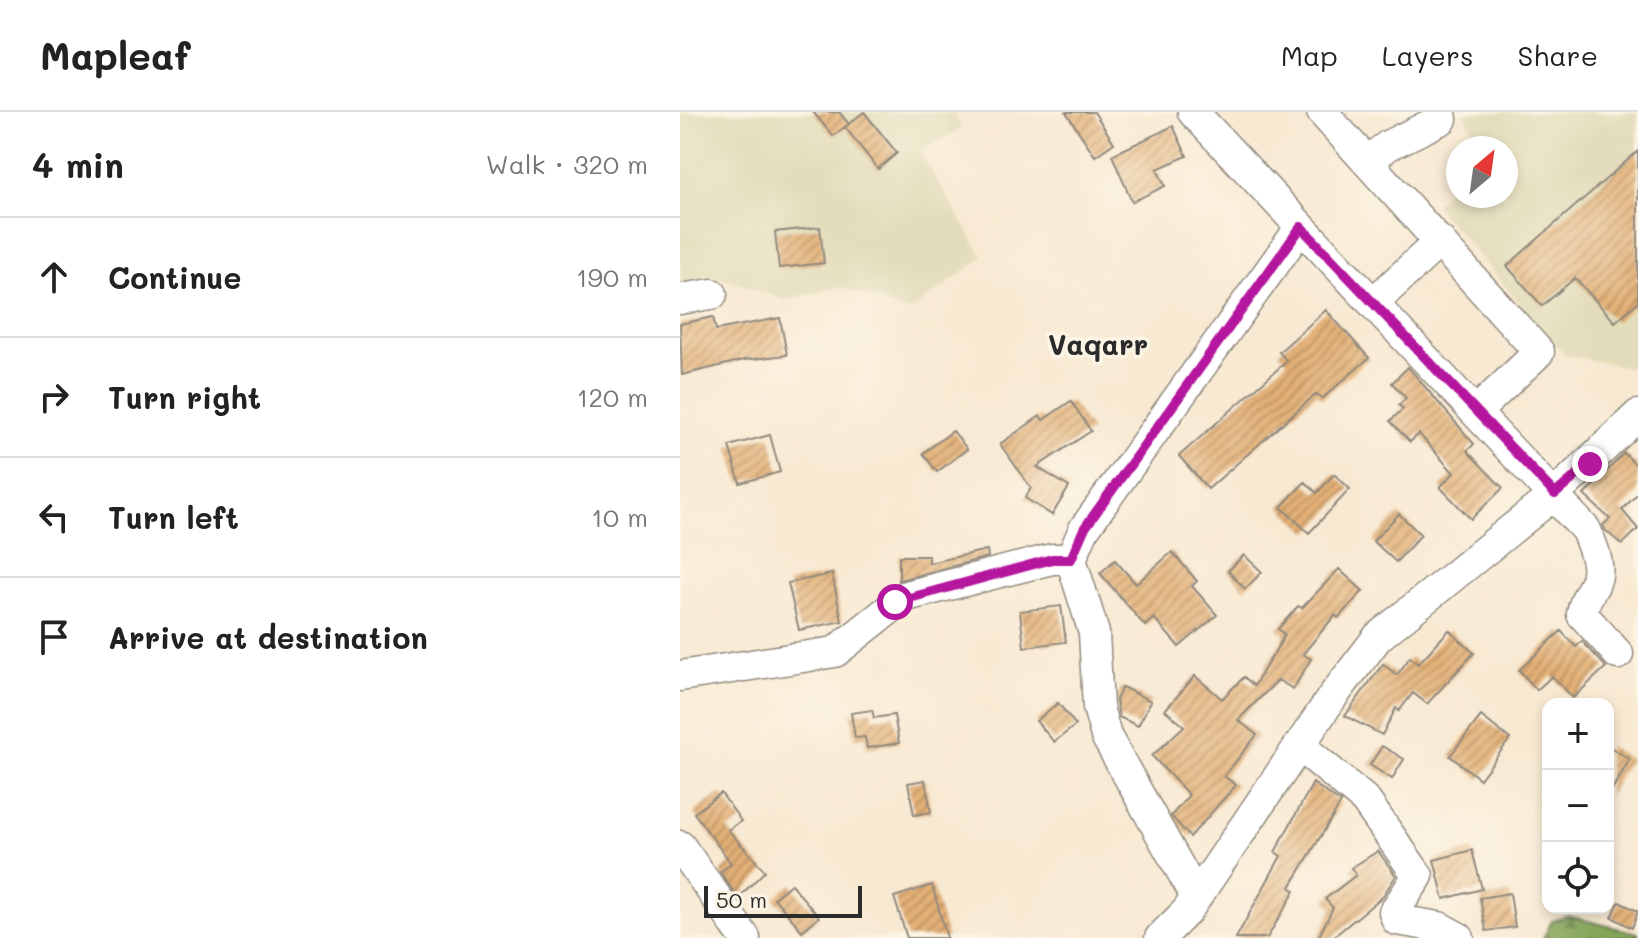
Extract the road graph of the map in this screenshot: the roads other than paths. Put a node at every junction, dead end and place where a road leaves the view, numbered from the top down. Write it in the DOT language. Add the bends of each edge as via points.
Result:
graph roads {
  1 [pos="1193,112"];
  2 [pos="1322,112"];
  3 [pos="1441,112"];
  4 [pos="1367,161"];
  5 [pos="1301,227"];
  6 [pos="1440,241"];
  7 [pos="712,294"];
  8 [pos="680,299"];
  9 [pos="1373,303"];
  10 [pos="1476,412"];
  11 [pos="1636,422"];
  12 [pos="1555,494"];
  13 [pos="1071,559"];
  14 [pos="1618,654"];
  15 [pos="680,676"];
  16 [pos="1299,745"];
  17 [pos="680,846"];
  18 [pos="1196,897"];
  19 [pos="1173,934"];
  20 [pos="745,938"];
  21 [pos="1459,938"];
  1 -- 5 [label="street"];
  2 -- 4 [label="street"];
  3 -- 4 [label="street" via="1442,119"];
  4 -- 6 [label="street"];
  5 -- 9 [label="street"];
  5 -- 13 [label="street" via="1084,529"];
  6 -- 9 [label="street"];
  6 -- 10 [label="street" via="1539,352"];
  7 -- 8 [label="street"];
  9 -- 10 [label="street"];
  10 -- 12 [label="street"];
  11 -- 12 [label="street"];
  12 -- 14 [label="street" via="1586,530 1597,559 1596,582 1582,614"];
  12 -- 16 [label="street" via="1378,637"];
  13 -- 15 [label="street" via="1052,559 906,596 835,652"];
  13 -- 18 [label="street" via="1094,633 1098,707 1106,736"];
  16 -- 18 [label="street"];
  16 -- 21 [label="street" via="1365,800 1418,876 1394,912 1397,920 1439,927"];
  17 -- 20 [label="street"];
  18 -- 19 [label="street"];
}
